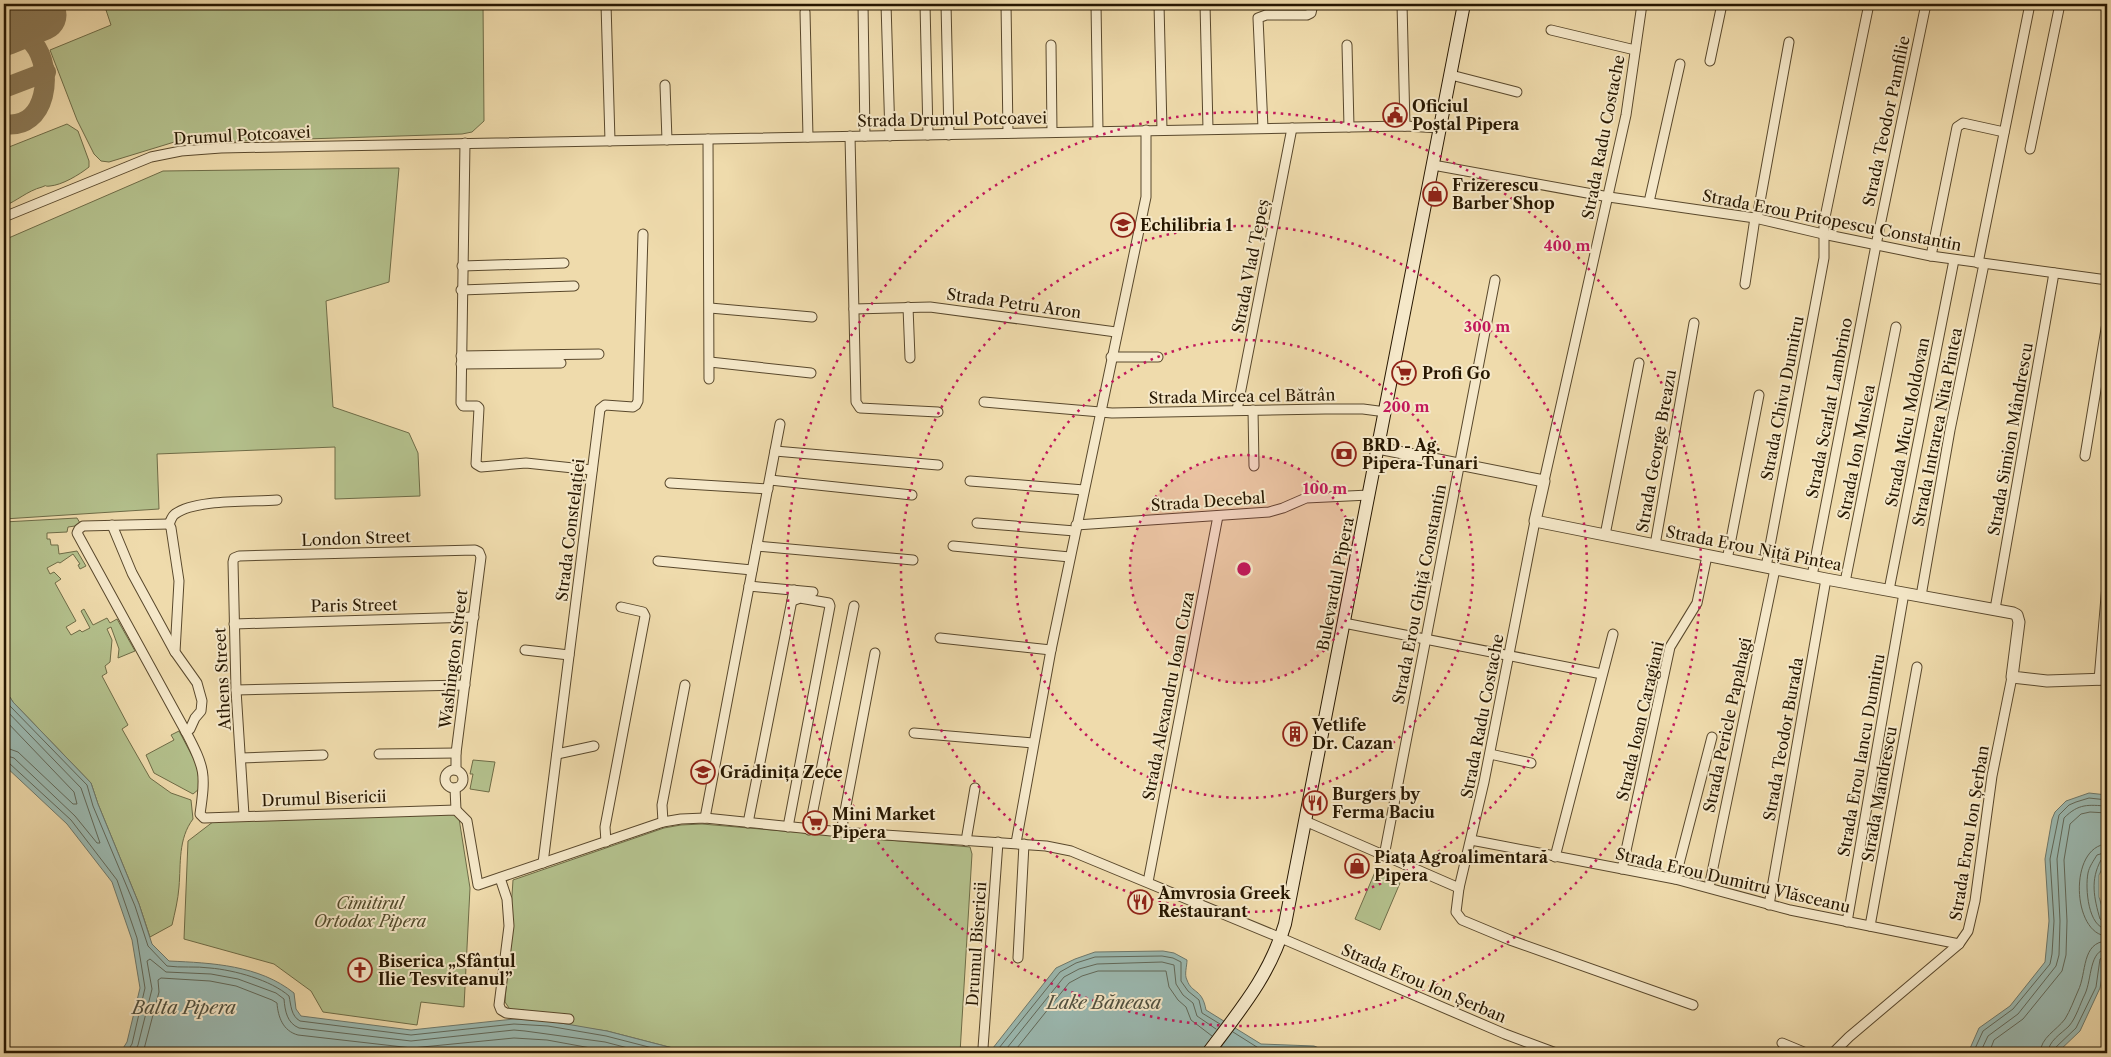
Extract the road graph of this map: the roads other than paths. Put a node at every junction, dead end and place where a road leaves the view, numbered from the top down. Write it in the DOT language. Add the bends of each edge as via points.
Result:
graph roads {
  1 [pos="606,4"];
  2 [pos="863,4"];
  3 [pos="886,4"];
  4 [pos="926,4"];
  5 [pos="946,4"];
  6 [pos="1006,4"];
  7 [pos="1096,4"];
  8 [pos="1159,4"];
  9 [pos="1205,4"];
  10 [pos="1313,4"];
  11 [pos="1402,4"];
  12 [pos="1464,4"];
  13 [pos="1642,4"];
  14 [pos="1722,4"];
  15 [pos="1869,4"];
  16 [pos="1926,4"];
  17 [pos="2030,4"];
  18 [pos="2060,4"];
  19 [pos="806,12"];
  20 [pos="1551,30"];
  21 [pos="1789,42"];
  22 [pos="1051,45"];
  23 [pos="1347,45"];
  24 [pos="1635,50"];
  25 [pos="1710,62"];
  26 [pos="1680,64"];
  27 [pos="1450,75"];
  28 [pos="665,85"];
  29 [pos="1517,92"];
  30 [pos="1405,126"];
  31 [pos="1349,127"];
  32 [pos="1263,128"];
  33 [pos="1292,128"];
  34 [pos="1440,128"];
  35 [pos="1208,129"];
  36 [pos="1146,130"];
  37 [pos="1162,130"];
  38 [pos="1098,131"];
  39 [pos="1052,132"];
  40 [pos="2004,132"];
  41 [pos="949,134"];
  42 [pos="1008,134"];
  43 [pos="928,135"];
  44 [pos="850,136"];
  45 [pos="865,136"];
  46 [pos="890,136"];
  47 [pos="808,137"];
  48 [pos="708,139"];
  49 [pos="667,140"];
  50 [pos="610,141"];
  51 [pos="465,143"];
  52 [pos="2030,149"];
  53 [pos="1433,165"];
  54 [pos="1609,197"];
  55 [pos="1649,202"];
  56 [pos="4,217"];
  57 [pos="1756,218"];
  58 [pos="643,234"];
  59 [pos="1823,234"];
  60 [pos="1876,245"];
  61 [pos="1931,256"];
  62 [pos="1954,260"];
  63 [pos="564,263"];
  64 [pos="1981,264"];
  65 [pos="462,266"];
  66 [pos="2054,274"];
  67 [pos="1495,280"];
  68 [pos="2107,280"];
  69 [pos="1744,284"];
  70 [pos="574,286"];
  71 [pos="462,290"];
  72 [pos="908,307"];
  73 [pos="710,308"];
  74 [pos="854,309"];
  75 [pos="812,317"];
  76 [pos="1694,323"];
  77 [pos="2107,323"];
  78 [pos="1896,327"];
  79 [pos="1116,332"];
  80 [pos="599,354"];
  81 [pos="1111,357"];
  82 [pos="1158,357"];
  83 [pos="910,358"];
  84 [pos="461,360"];
  85 [pos="710,362"];
  86 [pos="561,363"];
  87 [pos="1639,363"];
  88 [pos="810,373"];
  89 [pos="709,379"];
  90 [pos="1759,395"];
  91 [pos="984,402"];
  92 [pos="1237,410"];
  93 [pos="1253,410"];
  94 [pos="938,412"];
  95 [pos="1100,412"];
  96 [pos="1386,412"];
  97 [pos="780,424"];
  98 [pos="1378,448"];
  99 [pos="775,451"];
  100 [pos="2085,456"];
  101 [pos="1460,464"];
  102 [pos="938,465"];
  103 [pos="1254,466"];
  104 [pos="592,470"];
  105 [pos="970,481"];
  106 [pos="1544,481"];
  107 [pos="670,483"];
  108 [pos="769,484"];
  109 [pos="1084,490"];
  110 [pos="912,494"];
  111 [pos="1369,495"];
  112 [pos="277,500"];
  113 [pos="1218,516"];
  114 [pos="1536,522"];
  115 [pos="977,523"];
  116 [pos="169,524"];
  117 [pos="112,525"];
  118 [pos="1076,528"];
  119 [pos="1605,535"];
  120 [pos="1655,545"];
  121 [pos="757,546"];
  122 [pos="953,546"];
  123 [pos="479,552"];
  124 [pos="1707,556"];
  125 [pos="1070,557"];
  126 [pos="234,558"];
  127 [pos="913,560"];
  128 [pos="1727,560"];
  129 [pos="658,561"];
  130 [pos="1770,568"];
  131 [pos="752,570"];
  132 [pos="1812,576"];
  133 [pos="1826,579"];
  134 [pos="1845,582"];
  135 [pos="2107,585"];
  136 [pos="749,586"];
  137 [pos="794,590"];
  138 [pos="1889,590"];
  139 [pos="813,592"];
  140 [pos="1904,593"];
  141 [pos="1921,596"];
  142 [pos="792,602"];
  143 [pos="854,606"];
  144 [pos="621,607"];
  145 [pos="1995,609"];
  146 [pos="474,617"];
  147 [pos="1344,622"];
  148 [pos="234,624"];
  149 [pos="1613,634"];
  150 [pos="940,638"];
  151 [pos="1426,638"];
  152 [pos="525,650"];
  153 [pos="1052,650"];
  154 [pos="176,652"];
  155 [pos="875,653"];
  156 [pos="1509,654"];
  157 [pos="569,655"];
  158 [pos="1917,667"];
  159 [pos="1602,674"];
  160 [pos="2012,677"];
  161 [pos="2103,679"];
  162 [pos="685,685"];
  163 [pos="465,686"];
  164 [pos="236,690"];
  165 [pos="186,732"];
  166 [pos="914,733"];
  167 [pos="1712,737"];
  168 [pos="1033,743"];
  169 [pos="594,746"];
  170 [pos="456,753"];
  171 [pos="379,754"];
  172 [pos="557,754"];
  173 [pos="1490,754"];
  174 [pos="323,755"];
  175 [pos="240,758"];
  176 [pos="1531,763"];
  177 [pos="456,770"];
  178 [pos="455,788"];
  179 [pos="975,788"];
  180 [pos="456,810"];
  181 [pos="244,815"];
  182 [pos="705,818"];
  183 [pos="662,822"];
  184 [pos="1305,822"];
  185 [pos="748,823"];
  186 [pos="788,827"];
  187 [pos="809,830"];
  188 [pos="840,832"];
  189 [pos="1472,840"];
  190 [pos="966,841"];
  191 [pos="606,842"];
  192 [pos="998,842"];
  193 [pos="1020,843"];
  194 [pos="1384,856"];
  195 [pos="1555,857"];
  196 [pos="543,863"];
  197 [pos="1622,869"];
  198 [pos="500,878"];
  199 [pos="1675,879"];
  200 [pos="1148,882"];
  201 [pos="1709,887"];
  202 [pos="1459,888"];
  203 [pos="1769,905"];
  204 [pos="1847,922"];
  205 [pos="1870,926"];
  206 [pos="1281,938"];
  207 [pos="1959,944"];
  208 [pos="1018,958"];
  209 [pos="1693,1005"];
  210 [pos="569,1020"];
  211 [pos="1782,1043"];
  212 [pos="983,1048"];
  213 [pos="1208,1053"];
  214 [pos="1556,1053"];
  215 [pos="1806,1053"];
  216 [pos="1832,1053"];
  1 -- 50 [label="street"];
  2 -- 45 [label="street"];
  3 -- 46 [label="street"];
  4 -- 43 [label="street"];
  5 -- 41 [label="street"];
  6 -- 42 [label="street"];
  7 -- 38 [label="street"];
  8 -- 37 [label="street"];
  9 -- 35 [label="street"];
  10 -- 32 [label="street" via="1311,13 1307,15 1266,15 1258,18"];
  11 -- 30 [label="street"];
  12 -- 27 [label="main road, Bulevardul Pipera"];
  13 -- 24 [label="street, Strada Radu Costache"];
  14 -- 25 [label="street"];
  15 -- 59 [label="street, Strada Chivu Dumitru"];
  16 -- 60 [label="street, Strada Teodor Pamfilie"];
  17 -- 40 [label="street, Strada Intrarea Nita Pintea"];
  18 -- 52 [label="street"];
  19 -- 47 [label="street"];
  20 -- 24 [label="street"];
  21 -- 57 [label="street"];
  22 -- 39 [label="street"];
  23 -- 31 [label="street"];
  24 -- 54 [label="street, Strada Radu Costache"];
  26 -- 55 [label="street"];
  27 -- 29 [label="street"];
  27 -- 34 [label="main road, Bulevardul Pipera"];
  28 -- 49 [label="street"];
  30 -- 31 [label="street, Strada Drumul Potcoavei"];
  30 -- 34 [label="street, Strada Drumul Potcoavei"];
  31 -- 33 [label="street, Strada Drumul Potcoavei"];
  32 -- 33 [label="street, Strada Drumul Potcoavei"];
  32 -- 35 [label="street, Strada Drumul Potcoavei"];
  33 -- 92 [label="street, Strada Vlad Țepeș"];
  34 -- 53 [label="main road, Bulevardul Pipera"];
  35 -- 37 [label="street, Strada Drumul Potcoavei"];
  36 -- 37 [label="street, Strada Drumul Potcoavei"];
  36 -- 38 [label="street, Strada Drumul Potcoavei"];
  36 -- 79 [label="street" via="1146,197"];
  38 -- 39 [label="street, Strada Drumul Potcoavei"];
  39 -- 42 [label="street, Strada Drumul Potcoavei"];
  40 -- 61 [label="street" via="1963,123 1958,126"];
  40 -- 64 [label="street, Strada Intrarea Nita Pintea"];
  41 -- 42 [label="street, Strada Drumul Potcoavei"];
  41 -- 43 [label="street, Strada Drumul Potcoavei"];
  43 -- 46 [label="street, Strada Drumul Potcoavei"];
  44 -- 45 [label="street, Strada Drumul Potcoavei"];
  44 -- 47 [label="street, Strada Drumul Potcoavei"];
  44 -- 74 [label="street"];
  45 -- 46 [label="street, Strada Drumul Potcoavei"];
  47 -- 48 [label="street, Strada Drumul Potcoavei"];
  48 -- 49 [label="street, Strada Drumul Potcoavei"];
  48 -- 73 [label="street"];
  49 -- 50 [label="street, Strada Drumul Potcoavei"];
  50 -- 51 [label="street, Strada Drumul Potcoavei"];
  51 -- 56 [label="street, Drumul Potcoavei" via="181,151 151,157"];
  51 -- 65 [label="street"];
  53 -- 54 [label="street, Strada Erou Pritopescu Constantin"];
  53 -- 96 [label="main road, Bulevardul Pipera"];
  54 -- 55 [label="street, Strada Erou Pritopescu Constantin"];
  54 -- 106 [label="street, Strada Radu Costache"];
  55 -- 57 [label="street, Strada Erou Pritopescu Constantin"];
  57 -- 59 [label="street, Strada Erou Pritopescu Constantin"];
  57 -- 69 [label="street"];
  58 -- 104 [label="street, Strada Constelației" via="638,401 633,407 602,406"];
  59 -- 60 [label="street, Strada Erou Pritopescu Constantin"];
  59 -- 130 [label="street, Strada Chivu Dumitru" via="1824,258"];
  60 -- 61 [label="street, Strada Erou Pritopescu Constantin"];
  60 -- 132 [label="street, Strada Scarlat Lambrino"];
  61 -- 62 [label="street, Strada Erou Pritopescu Constantin"];
  62 -- 64 [label="street, Strada Erou Pritopescu Constantin"];
  62 -- 138 [label="street, Strada Micu Moldovan"];
  63 -- 65 [label="street"];
  64 -- 66 [label="street, Strada Erou Pritopescu Constantin"];
  64 -- 141 [label="street, Strada Intrarea Nita Pintea"];
  65 -- 71 [label="street"];
  66 -- 68 [label="street, Strada Erou Pritopescu Constantin"];
  66 -- 145 [label="street, Strada Simion Mândrescu"];
  67 -- 101 [label="street, Strada Erou Ghiță Constantin"];
  70 -- 71 [label="street"];
  71 -- 84 [label="street"];
  72 -- 74 [label="street, Strada Petru Aron"];
  72 -- 79 [label="street, Strada Petru Aron" via="956,310"];
  72 -- 83 [label="street"];
  73 -- 75 [label="street"];
  73 -- 85 [label="street"];
  74 -- 94 [label="street" via="857,405 860,408"];
  76 -- 120 [label="street, Strada George Breazu"];
  77 -- 100 [label="street"];
  78 -- 134 [label="street, Strada Ion Muslea"];
  79 -- 81 [label="street"];
  80 -- 84 [label="street"];
  81 -- 82 [label="street"];
  81 -- 95 [label="street"];
  84 -- 86 [label="street"];
  84 -- 104 [label="street" via="461,403 479,408 475,459 478,466 526,463"];
  85 -- 88 [label="street"];
  85 -- 89 [label="street"];
  87 -- 119 [label="street"];
  90 -- 128 [label="street"];
  91 -- 95 [label="street, Strada Mircea cel Bătrân"];
  92 -- 93 [label="street, Strada Mircea cel Bătrân"];
  92 -- 95 [label="street, Strada Mircea cel Bătrân"];
  93 -- 96 [label="street, Strada Mircea cel Bătrân" via="1363,409"];
  93 -- 103 [label="street"];
  95 -- 109 [label="street"];
  96 -- 98 [label="main road, Bulevardul Pipera"];
  97 -- 99 [label="street"];
  98 -- 101 [label="street"];
  98 -- 111 [label="main road, Bulevardul Pipera"];
  99 -- 102 [label="street"];
  99 -- 108 [label="street"];
  101 -- 106 [label="street"];
  101 -- 151 [label="street, Strada Erou Ghiță Constantin"];
  104 -- 157 [label="street, Strada Constelației"];
  105 -- 109 [label="street"];
  106 -- 114 [label="street"];
  107 -- 108 [label="street"];
  108 -- 110 [label="street"];
  108 -- 121 [label="street"];
  109 -- 118 [label="street"];
  111 -- 113 [label="street, Strada Decebal" via="1306,498 1276,510"];
  111 -- 147 [label="main road, Bulevardul Pipera"];
  112 -- 116 [label="street" via="207,503 179,511"];
  113 -- 118 [label="street, Strada Decebal"];
  113 -- 200 [label="street, Strada Alexandru Ioan Cuza"];
  114 -- 119 [label="street, Strada Erou Niță Pintea"];
  114 -- 156 [label="street, Strada Radu Costache"];
  115 -- 118 [label="street, Strada Decebal"];
  116 -- 117 [label="street, Drumul Bisericii"];
  116 -- 154 [label="street" via="179,580"];
  117 -- 154 [label="street" via="132,573"];
  117 -- 165 [label="street, Drumul Bisericii" via="83,526 77,533"];
  118 -- 125 [label="street"];
  119 -- 120 [label="street, Strada Erou Niță Pintea"];
  120 -- 124 [label="street, Strada Erou Niță Pintea"];
  121 -- 127 [label="street"];
  121 -- 131 [label="street"];
  122 -- 125 [label="street"];
  123 -- 126 [label="street, London Street"];
  123 -- 146 [label="street, Washington Street"];
  124 -- 128 [label="street, Strada Erou Niță Pintea"];
  124 -- 197 [label="street, Strada Ioan Caragiani" via="1697,603 1670,647"];
  125 -- 153 [label="street"];
  126 -- 148 [label="street, Athens Street"];
  128 -- 130 [label="street, Strada Erou Niță Pintea"];
  129 -- 131 [label="street"];
  130 -- 132 [label="street, Strada Erou Niță Pintea"];
  130 -- 201 [label="street, Strada Pericle Papahagi"];
  131 -- 136 [label="street"];
  132 -- 133 [label="street, Strada Erou Niță Pintea"];
  133 -- 134 [label="street, Strada Erou Niță Pintea"];
  133 -- 203 [label="street, Strada Teodor Burada"];
  134 -- 138 [label="street, Strada Erou Niță Pintea"];
  135 -- 161 [label="street"];
  136 -- 137 [label="street"];
  136 -- 182 [label="street"];
  137 -- 139 [label="street"];
  137 -- 142 [label="street"];
  138 -- 140 [label="street, Strada Erou Niță Pintea"];
  140 -- 141 [label="street, Strada Erou Niță Pintea"];
  140 -- 204 [label="street, Strada Erou Iancu Dumitru"];
  141 -- 145 [label="street, Strada Erou Niță Pintea"];
  142 -- 185 [label="street"];
  142 -- 186 [label="street" via="800,598 829,603 830,606"];
  143 -- 187 [label="street"];
  144 -- 191 [label="street" via="643,612 645,616 605,827"];
  145 -- 160 [label="street, Strada Erou Niță Pintea" via="2015,614 2019,620"];
  146 -- 148 [label="street, Paris Street"];
  146 -- 163 [label="street, Washington Street"];
  147 -- 151 [label="street"];
  147 -- 184 [label="main road, Bulevardul Pipera"];
  148 -- 164 [label="street, Athens Street"];
  149 -- 159 [label="street"];
  150 -- 153 [label="street"];
  151 -- 156 [label="street"];
  151 -- 194 [label="street, Strada Erou Ghiță Constantin"];
  152 -- 157 [label="street"];
  153 -- 168 [label="street"];
  154 -- 165 [label="street" via="197,683 202,701 201,711"];
  155 -- 188 [label="street"];
  156 -- 159 [label="street"];
  156 -- 173 [label="street, Strada Radu Costache"];
  157 -- 172 [label="street, Strada Constelației"];
  158 -- 205 [label="street, Strada Mandrescu"];
  159 -- 195 [label="street"];
  160 -- 161 [label="street" via="2047,681"];
  160 -- 207 [label="street, Strada Erou Ion Șerban" via="1992,776 1975,901 1968,931"];
  162 -- 183 [label="street" via="662,804"];
  163 -- 164 [label="street"];
  163 -- 170 [label="street, Washington Street"];
  164 -- 175 [label="street, Athens Street"];
  165 -- 181 [label="street, Drumul Bisericii" via="204,771 202,816"];
  166 -- 168 [label="street"];
  167 -- 199 [label="street"];
  168 -- 193 [label="street"];
  169 -- 172 [label="street"];
  170 -- 171 [label="street"];
  170 -- 177 [label="street, Washington Street"];
  172 -- 196 [label="street, Strada Constelației"];
  173 -- 176 [label="street"];
  173 -- 189 [label="street, Strada Radu Costache"];
  174 -- 175 [label="street"];
  175 -- 181 [label="street, Athens Street"];
  177 -- 178 [label="street" via="464,779"];
  177 -- 178 [label="street" via="448,772 445,779 447,785"];
  178 -- 180 [label="street"];
  179 -- 190 [label="street"];
  180 -- 181 [label="street, Drumul Bisericii"];
  180 -- 198 [label="street" via="467,821 474,886"];
  182 -- 183 [label="street"];
  182 -- 185 [label="street"];
  183 -- 191 [label="street"];
  184 -- 194 [label="street"];
  184 -- 206 [label="main road, Bulevardul Pipera"];
  185 -- 186 [label="street"];
  186 -- 187 [label="street"];
  187 -- 188 [label="street"];
  188 -- 190 [label="street"];
  189 -- 195 [label="street, Strada Erou Dumitru Vlăsceanu"];
  189 -- 202 [label="street, Strada Radu Costache"];
  190 -- 192 [label="street"];
  191 -- 196 [label="street"];
  192 -- 193 [label="street"];
  192 -- 212 [label="street, Drumul Bisericii"];
  193 -- 200 [label="street" via="1071,851"];
  193 -- 208 [label="street"];
  194 -- 202 [label="street"];
  195 -- 197 [label="street, Strada Erou Dumitru Vlăsceanu"];
  196 -- 198 [label="street"];
  197 -- 199 [label="street, Strada Erou Dumitru Vlăsceanu"];
  198 -- 210 [label="street" via="507,899 509,926 501,1010"];
  199 -- 201 [label="street, Strada Erou Dumitru Vlăsceanu"];
  200 -- 206 [label="street"];
  201 -- 203 [label="street, Strada Erou Dumitru Vlăsceanu"];
  202 -- 209 [label="street, Strada Radu Costache" via="1456,909 1462,920"];
  203 -- 204 [label="street, Strada Erou Dumitru Vlăsceanu"];
  204 -- 205 [label="street, Strada Erou Dumitru Vlăsceanu"];
  205 -- 207 [label="street, Strada Erou Dumitru Vlăsceanu"];
  206 -- 213 [label="main road, Bulevardul Pipera" via="1269,967"];
  206 -- 214 [label="street, Strada Erou Ion Șerban"];
  207 -- 216 [label="street, Strada Erou Ion Șerban"];
  211 -- 215 [label="street"];
}
